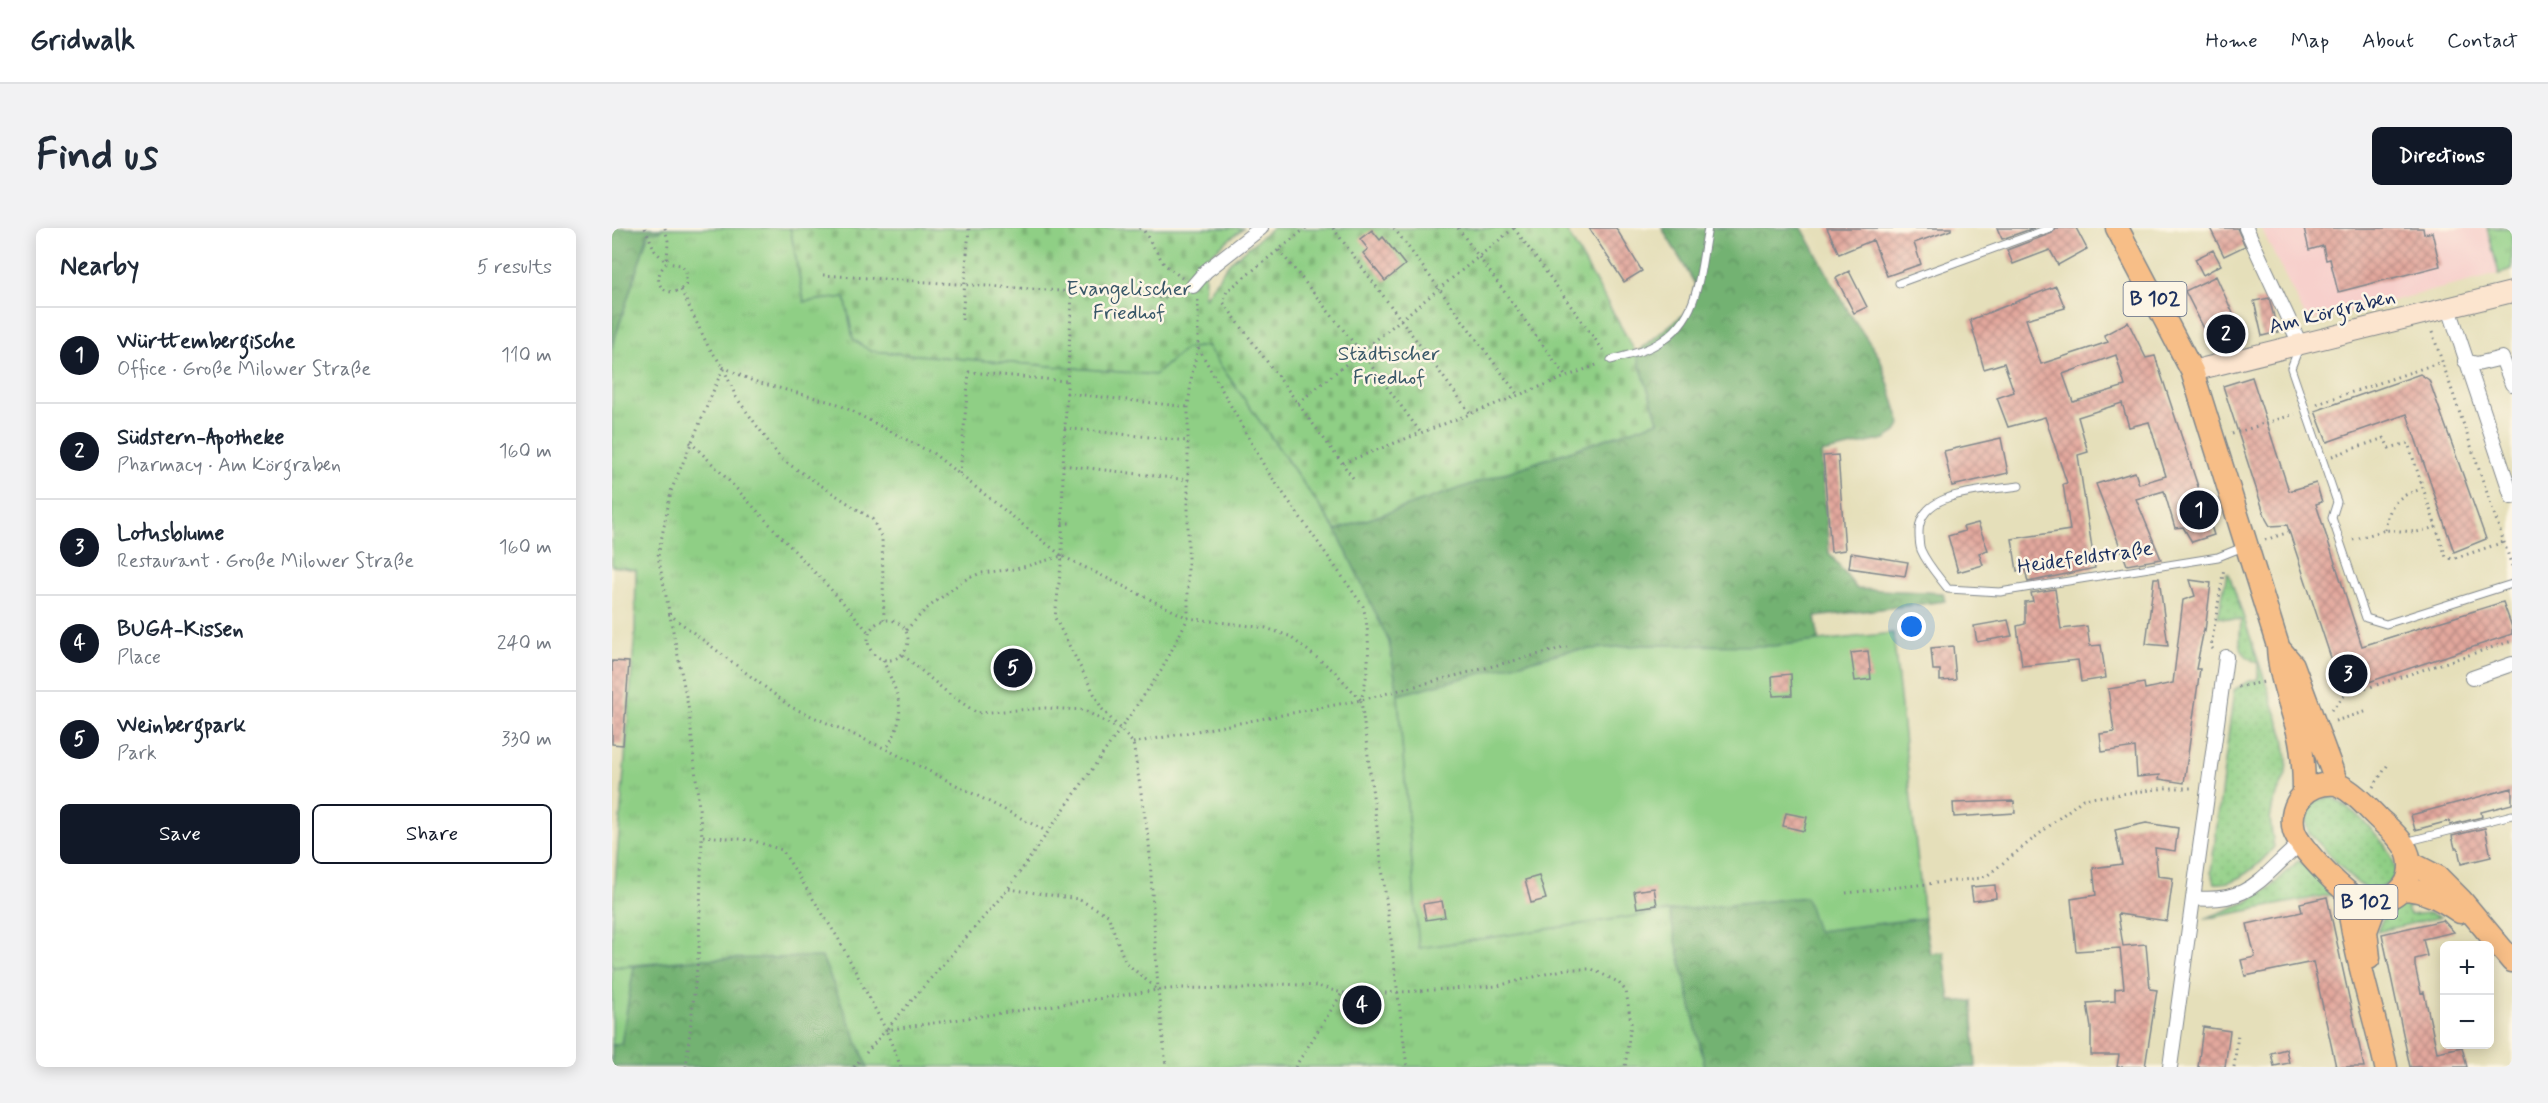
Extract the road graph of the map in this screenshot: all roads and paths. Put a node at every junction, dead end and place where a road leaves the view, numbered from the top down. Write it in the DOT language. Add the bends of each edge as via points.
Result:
graph roads {
  1 [pos="645,228"];
  2 [pos="665,228"];
  3 [pos="969,228"];
  4 [pos="1139,228"];
  5 [pos="1149,228"];
  6 [pos="1261,228"];
  7 [pos="1306,228"];
  8 [pos="1333,228"];
  9 [pos="1394,228"];
  10 [pos="1458,228"];
  11 [pos="1514,228"];
  12 [pos="1708,228"];
  13 [pos="2050,228"];
  14 [pos="2117,228"];
  15 [pos="2246,228"];
  16 [pos="1144,231"];
  17 [pos="1279,250"];
  18 [pos="1479,256"];
  19 [pos="667,263"];
  20 [pos="823,275"];
  21 [pos="1899,283"];
  22 [pos="964,284"];
  23 [pos="1193,286"];
  24 [pos="1440,287"];
  25 [pos="681,290"];
  26 [pos="2512,292"];
  27 [pos="1072,293"];
  28 [pos="2449,308"];
  29 [pos="2426,314"];
  30 [pos="1402,319"];
  31 [pos="962,321"];
  32 [pos="2300,344"];
  33 [pos="1198,347"];
  34 [pos="1361,352"];
  35 [pos="2507,357"];
  36 [pos="1611,360"];
  37 [pos="2465,361"];
  38 [pos="2442,362"];
  39 [pos="723,368"];
  40 [pos="2192,371"];
  41 [pos="1566,377"];
  42 [pos="1066,381"];
  43 [pos="2512,384"];
  44 [pos="1066,393"];
  45 [pos="1518,395"];
  46 [pos="1298,403"];
  47 [pos="1188,407"];
  48 [pos="2304,408"];
  49 [pos="1470,413"];
  50 [pos="1064,428"];
  51 [pos="1421,433"];
  52 [pos="2214,440"];
  53 [pos="1188,441"];
  54 [pos="690,442"];
  55 [pos="2322,459"];
  56 [pos="1344,463"];
  57 [pos="1063,465"];
  58 [pos="960,474"];
  59 [pos="1353,478"];
  60 [pos="1189,480"];
  61 [pos="2019,486"];
  62 [pos="2423,489"];
  63 [pos="2512,497"];
  64 [pos="1062,523"];
  65 [pos="1074,523"];
  66 [pos="2436,527"];
  67 [pos="2385,530"];
  68 [pos="2504,542"];
  69 [pos="2340,543"];
  70 [pos="2245,546"];
  71 [pos="1062,556"];
  72 [pos="2512,566"];
  73 [pos="2512,584"];
  74 [pos="668,613"];
  75 [pos="1188,618"];
  76 [pos="884,621"];
  77 [pos="906,630"];
  78 [pos="869,633"];
  79 [pos="2512,641"];
  80 [pos="2278,646"];
  81 [pos="1567,647"];
  82 [pos="903,655"];
  83 [pos="2226,657"];
  84 [pos="883,660"];
  85 [pos="2512,664"];
  86 [pos="2472,678"];
  87 [pos="2282,679"];
  88 [pos="1361,700"];
  89 [pos="2368,711"];
  90 [pos="2316,727"];
  91 [pos="1119,730"];
  92 [pos="1133,743"];
  93 [pos="886,749"];
  94 [pos="2389,763"];
  95 [pos="2337,783"];
  96 [pos="2208,789"];
  97 [pos="2304,792"];
  98 [pos="2362,802"];
  99 [pos="2512,815"];
  100 [pos="1046,831"];
  101 [pos="702,836"];
  102 [pos="2300,844"];
  103 [pos="2407,853"];
  104 [pos="1008,889"];
  105 [pos="2402,889"];
  106 [pos="2347,892"];
  107 [pos="1846,893"];
  108 [pos="2193,898"];
  109 [pos="2376,904"];
  110 [pos="2483,929"];
  111 [pos="2512,962"];
  112 [pos="1158,990"];
  113 [pos="1398,992"];
  114 [pos="1342,993"];
  115 [pos="2375,1016"];
  116 [pos="886,1030"];
  117 [pos="2238,1034"];
  118 [pos="866,1053"];
  119 [pos="860,1060"];
  120 [pos="686,1067"];
  121 [pos="854,1067"];
  122 [pos="901,1067"];
  123 [pos="1166,1067"];
  124 [pos="1295,1067"];
  125 [pos="1407,1067"];
  126 [pos="1625,1067"];
  127 [pos="2170,1067"];
  128 [pos="2234,1067"];
  129 [pos="2386,1067"];
  1 -- 19 [label="path" via="655,251"];
  2 -- 19 [label="path"];
  3 -- 22 [label="path"];
  4 -- 16 [label="path"];
  5 -- 16 [label="path"];
  6 -- 23 [label="street"];
  7 -- 17 [label="path"];
  8 -- 30 [label="path"];
  9 -- 24 [label="path"];
  10 -- 18 [label="path"];
  11 -- 18 [label="path"];
  11 -- 36 [label="path"];
  12 -- 36 [label="lane" via="1692,309 1679,329 1651,347"];
  13 -- 21 [label="lane"];
  14 -- 40 [label="main road, B 102"];
  15 -- 32 [label="street"];
  16 -- 23 [label="path" via="1164,264"];
  17 -- 34 [label="path"];
  17 -- 46 [label="path" via="1227,291 1223,302"];
  18 -- 24 [label="path"];
  18 -- 41 [label="path"];
  19 -- 25 [label="path" via="686,270 686,285"];
  19 -- 25 [label="path" via="659,270 662,288 671,292"];
  20 -- 22 [label="path"];
  22 -- 27 [label="path"];
  22 -- 31 [label="path"];
  23 -- 27 [label="path" via="1166,298"];
  23 -- 33 [label="path" via="1199,303"];
  24 -- 30 [label="path"];
  24 -- 45 [label="path"];
  25 -- 39 [label="path"];
  26 -- 28 [label="street, Am Körgraben"];
  27 -- 42 [label="path"];
  28 -- 29 [label="street, Am Körgraben"];
  28 -- 37 [label="street"];
  29 -- 32 [label="street, Am Körgraben"];
  29 -- 38 [label="path"];
  30 -- 34 [label="path"];
  30 -- 49 [label="path"];
  32 -- 40 [label="street, Am Körgraben"];
  32 -- 48 [label="lane" via="2291,368"];
  33 -- 47 [label="path"];
  33 -- 88 [label="path" via="1266,469 1363,606 1369,628 1368,675"];
  34 -- 46 [label="path"];
  34 -- 51 [label="path"];
  35 -- 37 [label="street" via="2477,364"];
  35 -- 43 [label="street"];
  36 -- 41 [label="path"];
  37 -- 63 [label="street"];
  38 -- 48 [label="path"];
  38 -- 68 [label="path"];
  39 -- 54 [label="path"];
  39 -- 58 [label="path" via="753,381 838,404 933,454"];
  39 -- 76 [label="path" via="736,397 781,459 872,519 882,538"];
  40 -- 52 [label="main road, B 102"];
  41 -- 45 [label="path"];
  42 -- 44 [label="path"];
  42 -- 58 [label="path" via="969,372"];
  44 -- 47 [label="path"];
  44 -- 50 [label="path"];
  45 -- 49 [label="path"];
  46 -- 56 [label="path"];
  47 -- 53 [label="path"];
  48 -- 52 [label="path"];
  48 -- 55 [label="lane"];
  49 -- 51 [label="path"];
  50 -- 53 [label="path"];
  50 -- 57 [label="path"];
  51 -- 56 [label="path"];
  52 -- 70 [label="main road, B 102"];
  53 -- 60 [label="path"];
  54 -- 74 [label="path" via="671,491 658,556"];
  54 -- 78 [label="path" via="840,597"];
  55 -- 62 [label="path" via="2384,438 2389,448 2408,442"];
  55 -- 69 [label="lane" via="2337,502 2332,518"];
  56 -- 59 [label="path"];
  57 -- 60 [label="path"];
  57 -- 64 [label="path"];
  58 -- 71 [label="path"];
  60 -- 75 [label="path"];
  61 -- 70 [label="lane, Heidefeldstraße" via="1952,496 1924,513 1919,528 1920,549 1948,589 2000,592 2218,557"];
  62 -- 66 [label="path"];
  62 -- 67 [label="path" via="2395,501 2388,511"];
  64 -- 65 [label="path"];
  64 -- 71 [label="path"];
  66 -- 67 [label="path" via="2417,532"];
  66 -- 68 [label="path" via="2446,557 2452,559"];
  67 -- 69 [label="path"];
  68 -- 72 [label="path"];
  69 -- 73 [label="lane" via="2366,618 2385,624"];
  70 -- 80 [label="main road, B 102"];
  70 -- 83 [label="path" via="2224,566 2217,600 2211,647"];
  71 -- 75 [label="path"];
  71 -- 77 [label="path" via="964,580"];
  71 -- 91 [label="path" via="1054,618 1102,709"];
  74 -- 93 [label="path" via="791,707"];
  74 -- 101 [label="path" via="689,711"];
  75 -- 88 [label="path" via="1266,628 1289,636 1334,671"];
  75 -- 91 [label="path" via="1161,671"];
  76 -- 77 [label="path" via="897,622"];
  76 -- 78 [label="path"];
  77 -- 82 [label="path" via="909,643"];
  78 -- 84 [label="path" via="868,646"];
  79 -- 90 [label="path" via="2344,695"];
  80 -- 87 [label="main road, B 102"];
  80 -- 90 [label="main road, B 102" via="2293,665"];
  81 -- 88 [label="path"];
  82 -- 84 [label="path"];
  82 -- 91 [label="path" via="977,713 1045,708 1084,710"];
  83 -- 87 [label="path" via="2237,687"];
  83 -- 96 [label="street"];
  84 -- 93 [label="path" via="901,703 896,734"];
  85 -- 86 [label="street"];
  87 -- 97 [label="main road, B 102" via="2299,734"];
  88 -- 92 [label="path"];
  88 -- 113 [label="path"];
  89 -- 90 [label="path"];
  90 -- 95 [label="main road, B 102"];
  91 -- 92 [label="path"];
  91 -- 100 [label="path"];
  92 -- 112 [label="path" via="1149,842"];
  93 -- 100 [label="path"];
  94 -- 98 [label="path"];
  95 -- 97 [label="main road" via="2318,784"];
  95 -- 98 [label="main road"];
  96 -- 107 [label="path" via="2166,788 2083,799 1988,876"];
  96 -- 108 [label="street"];
  97 -- 102 [label="main road, B 102" via="2294,808 2293,820"];
  98 -- 103 [label="main road"];
  99 -- 103 [label="lane"];
  100 -- 104 [label="path"];
  101 -- 116 [label="path" via="751,840 782,850 838,939"];
  101 -- 120 [label="path" via="699,949"];
  102 -- 106 [label="main road, B 102"];
  102 -- 108 [label="street" via="2242,894 2211,900"];
  103 -- 105 [label="main road, B 102" via="2409,877"];
  103 -- 110 [label="main road" via="2461,900"];
  104 -- 112 [label="path" via="1078,899 1108,915 1125,962"];
  104 -- 116 [label="path"];
  105 -- 109 [label="main road, B 102"];
  105 -- 110 [label="main road" via="2431,894"];
  106 -- 109 [label="main road, B 102" via="2362,902"];
  106 -- 115 [label="main road, B 102" via="2351,926"];
  108 -- 127 [label="street"];
  109 -- 115 [label="main road, B 102" via="2366,931"];
  110 -- 111 [label="main road"];
  112 -- 114 [label="path" via="1243,989 1281,984 1318,986"];
  112 -- 116 [label="path"];
  112 -- 123 [label="path"];
  113 -- 114 [label="path"];
  113 -- 125 [label="path"];
  113 -- 126 [label="path" via="1497,987 1566,969 1592,969 1612,978 1626,991 1631,1023"];
  114 -- 124 [label="path"];
  115 -- 129 [label="main road, B 102"];
  116 -- 118 [label="path"];
  116 -- 122 [label="path"];
  117 -- 128 [label="path"];
  119 -- 121 [label="path"];
}
